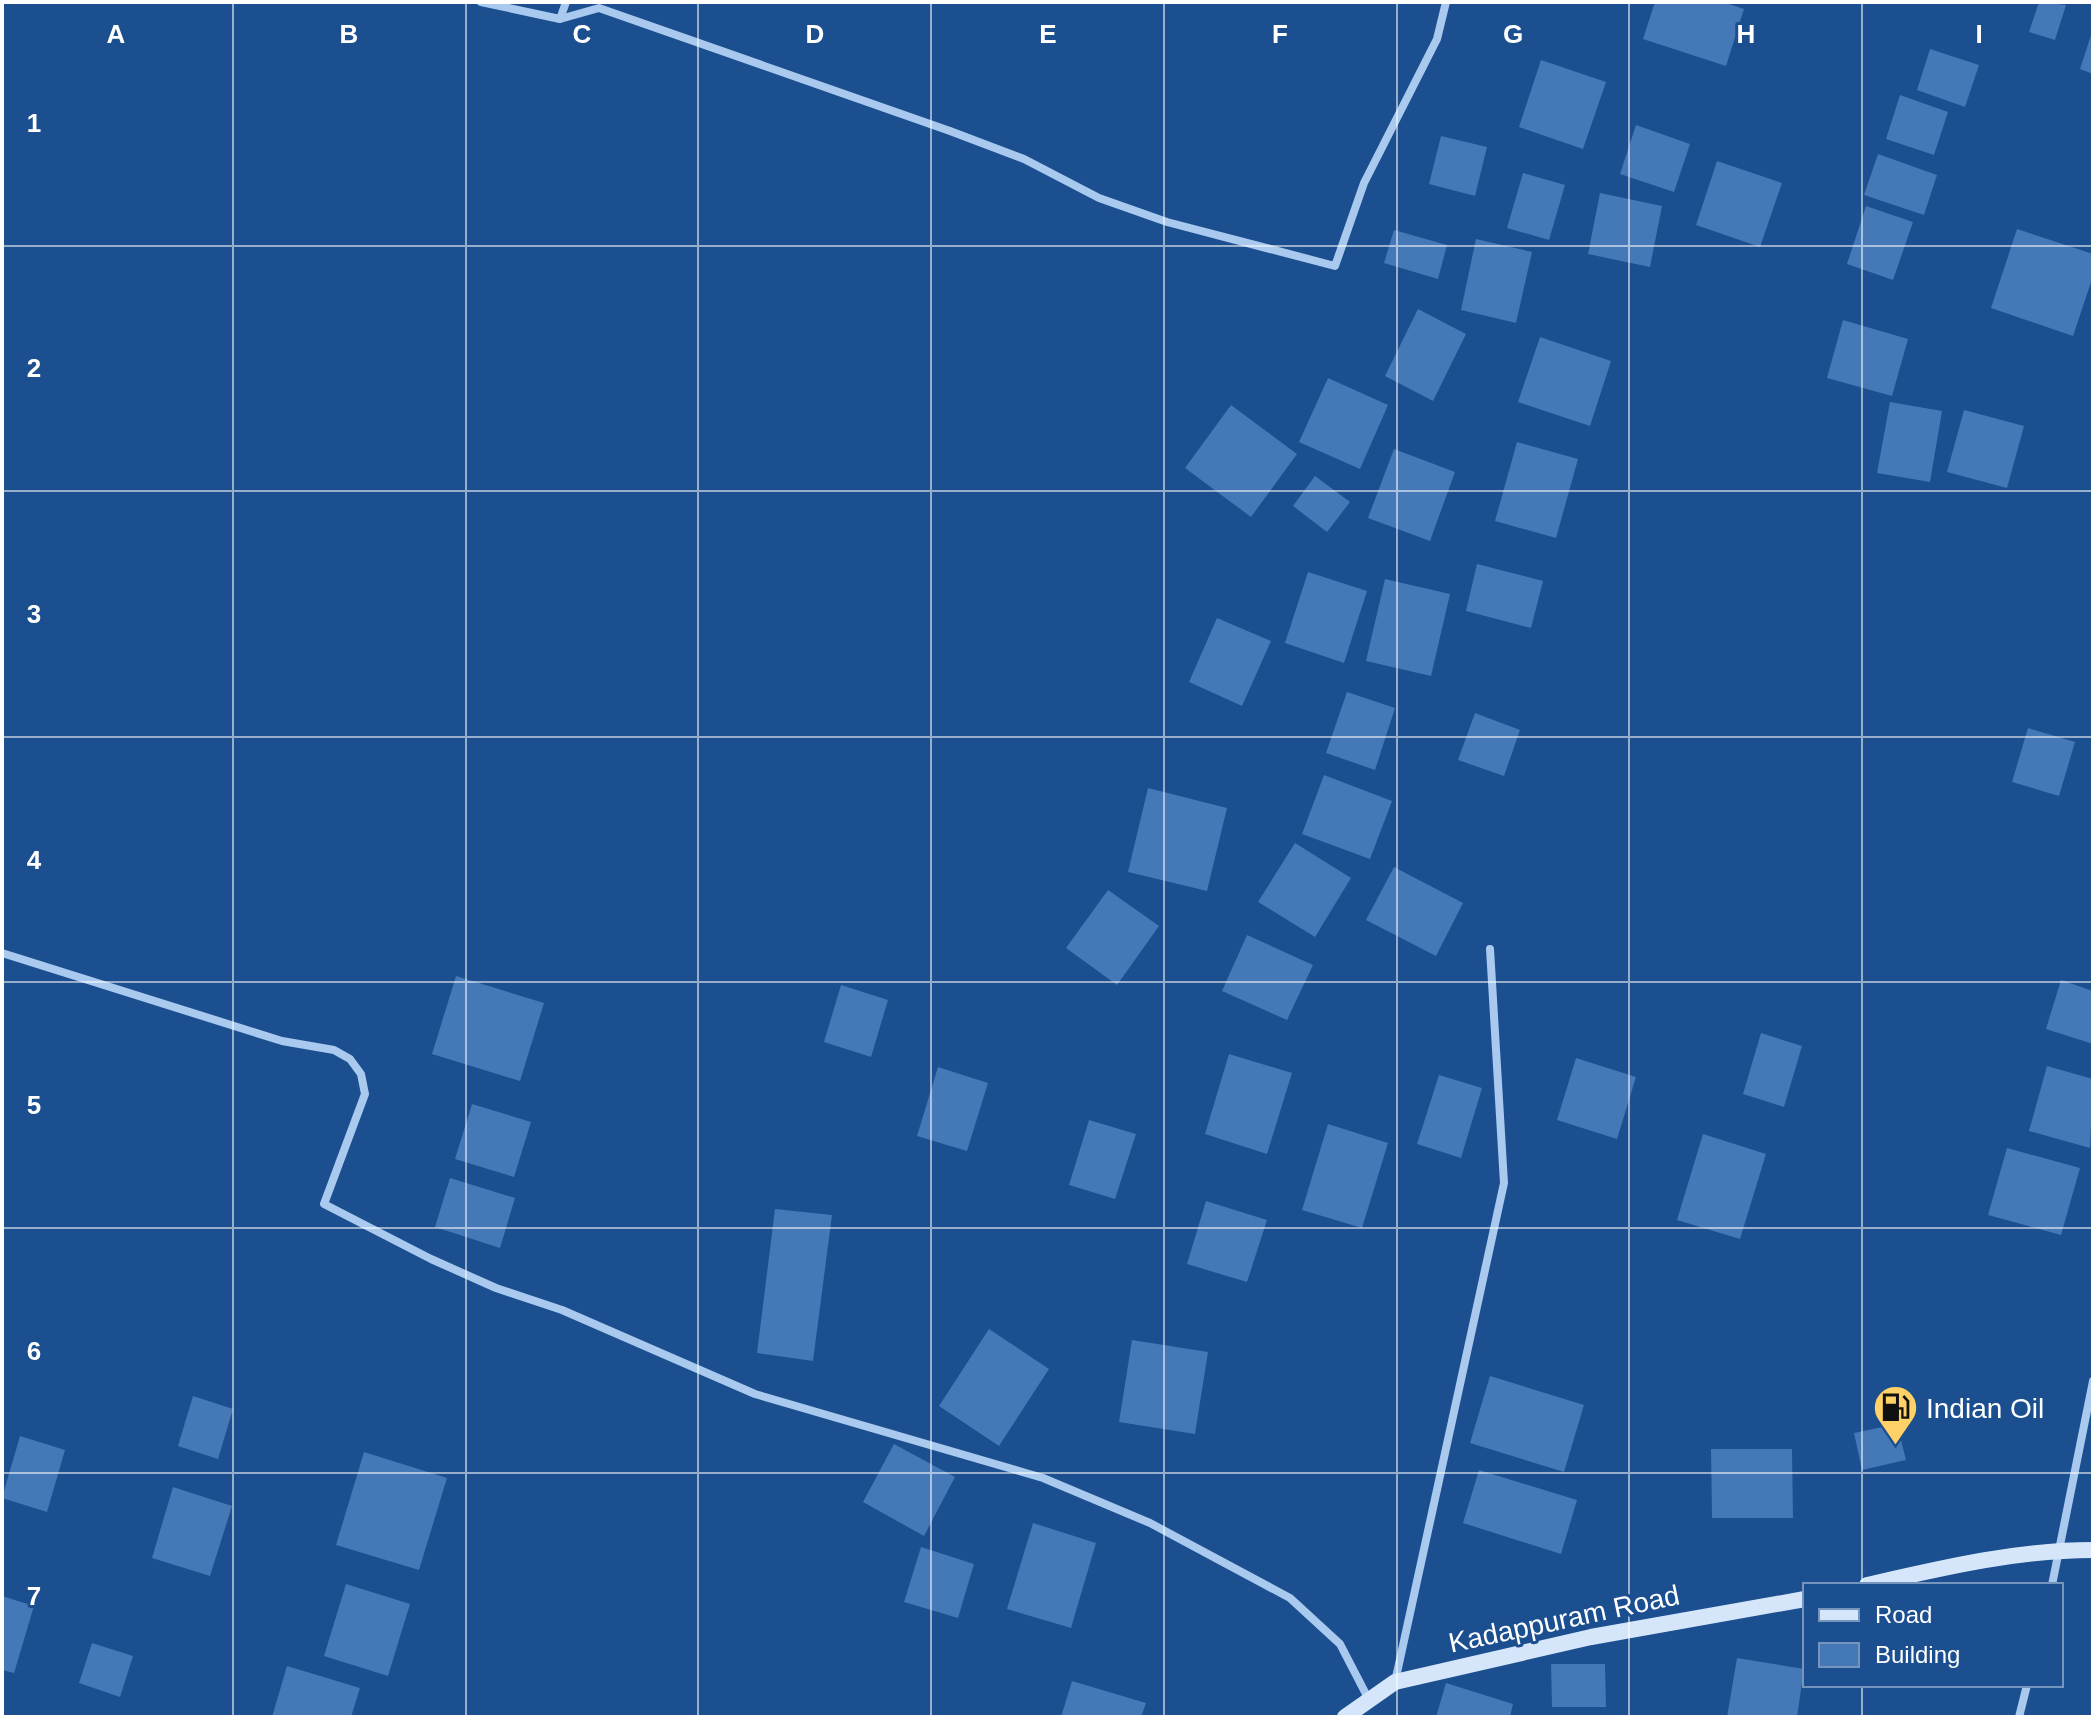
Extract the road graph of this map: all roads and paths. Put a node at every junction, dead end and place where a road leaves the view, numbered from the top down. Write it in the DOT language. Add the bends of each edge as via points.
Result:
graph roads {
  1 [pos="481,2"];
  2 [pos="566,2"];
  3 [pos="1446,2"];
  4 [pos="560,19"];
  5 [pos="1490,949"];
  6 [pos="2,953"];
  7 [pos="2093,1381"];
  8 [pos="2061,1550"];
  9 [pos="2093,1550"];
  10 [pos="1876,1583"];
  11 [pos="2053,1583"];
  12 [pos="1803,1599"];
  13 [pos="1395,1682"];
  14 [pos="2026,1687"];
  15 [pos="1368,1698"];
  16 [pos="1345,1717"];
  17 [pos="2019,1717"];
  1 -- 4 [label="street"];
  2 -- 4 [label="street"];
  3 -- 4 [label="street" via="1437,39 1364,183 1335,266 1167,222 950,131 599,8"];
  5 -- 13 [label="street" via="1504,1183"];
  6 -- 15 [label="street" via="282,1041 334,1050 361,1074 365,1094 324,1204 444,1265 755,1394 1043,1478 1150,1523 1290,1598 1340,1644"];
  7 -- 8 [label="street"];
  8 -- 9 [label="main road"];
  8 -- 10 [label="main road" via="1973,1561"];
  8 -- 11 [label="street"];
  12 -- 13 [label="main road, Kadappuram Road" via="1591,1637"];
  13 -- 15 [label="main road, Kadappuram Road"];
  14 -- 17 [label="street"];
  15 -- 16 [label="main road, Kadappuram Road"];
}
